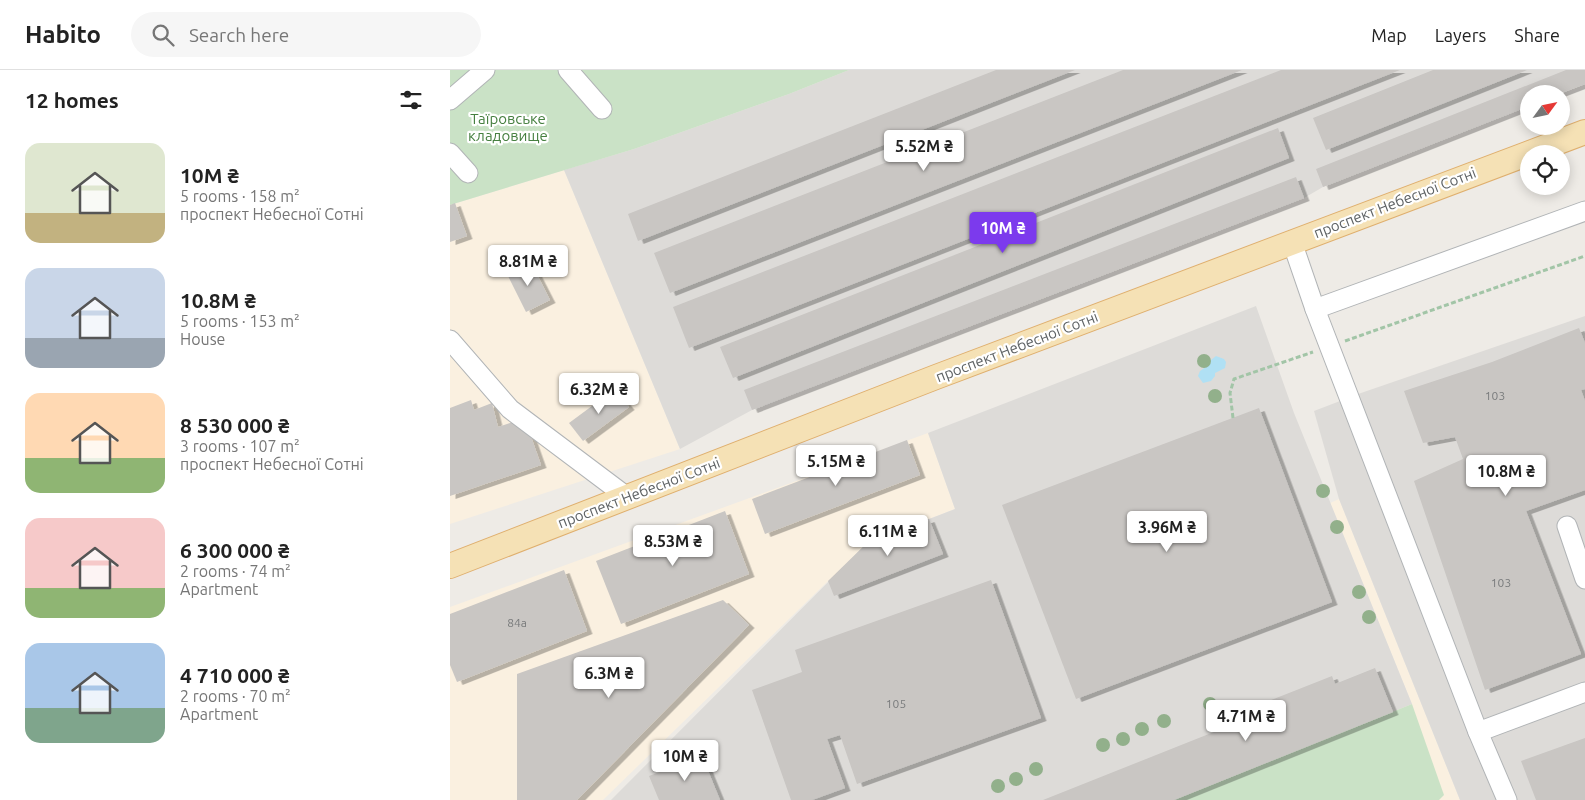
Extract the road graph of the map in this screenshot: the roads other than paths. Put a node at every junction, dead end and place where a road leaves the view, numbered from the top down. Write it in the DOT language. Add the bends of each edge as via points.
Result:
graph roads {
  1 [pos="485,70"];
  2 [pos="568,70"];
  3 [pos="450,100"];
  4 [pos="602,109"];
  5 [pos="1585,132"];
  6 [pos="450,153"];
  7 [pos="468,173"];
  8 [pos="1585,211"];
  9 [pos="1292,242"];
  10 [pos="1315,309"];
  11 [pos="450,340"];
  12 [pos="627,497"];
  13 [pos="1567,526"];
  14 [pos="450,566"];
  15 [pos="1585,579"];
  16 [pos="1585,692"];
  17 [pos="1478,732"];
  18 [pos="1507,800"];
  1 -- 3 [label="lane"];
  2 -- 4 [label="lane"];
  5 -- 9 [label="main road, проспект Небесної Сотні"];
  6 -- 7 [label="lane"];
  8 -- 10 [label="lane"];
  9 -- 10 [label="lane"];
  9 -- 12 [label="main road, проспект Небесної Сотні"];
  10 -- 17 [label="lane"];
  11 -- 12 [label="lane" via="510,409"];
  12 -- 14 [label="main road, проспект Небесної Сотні"];
  13 -- 15 [label="lane"];
  16 -- 17 [label="lane"];
  17 -- 18 [label="lane"];
}
